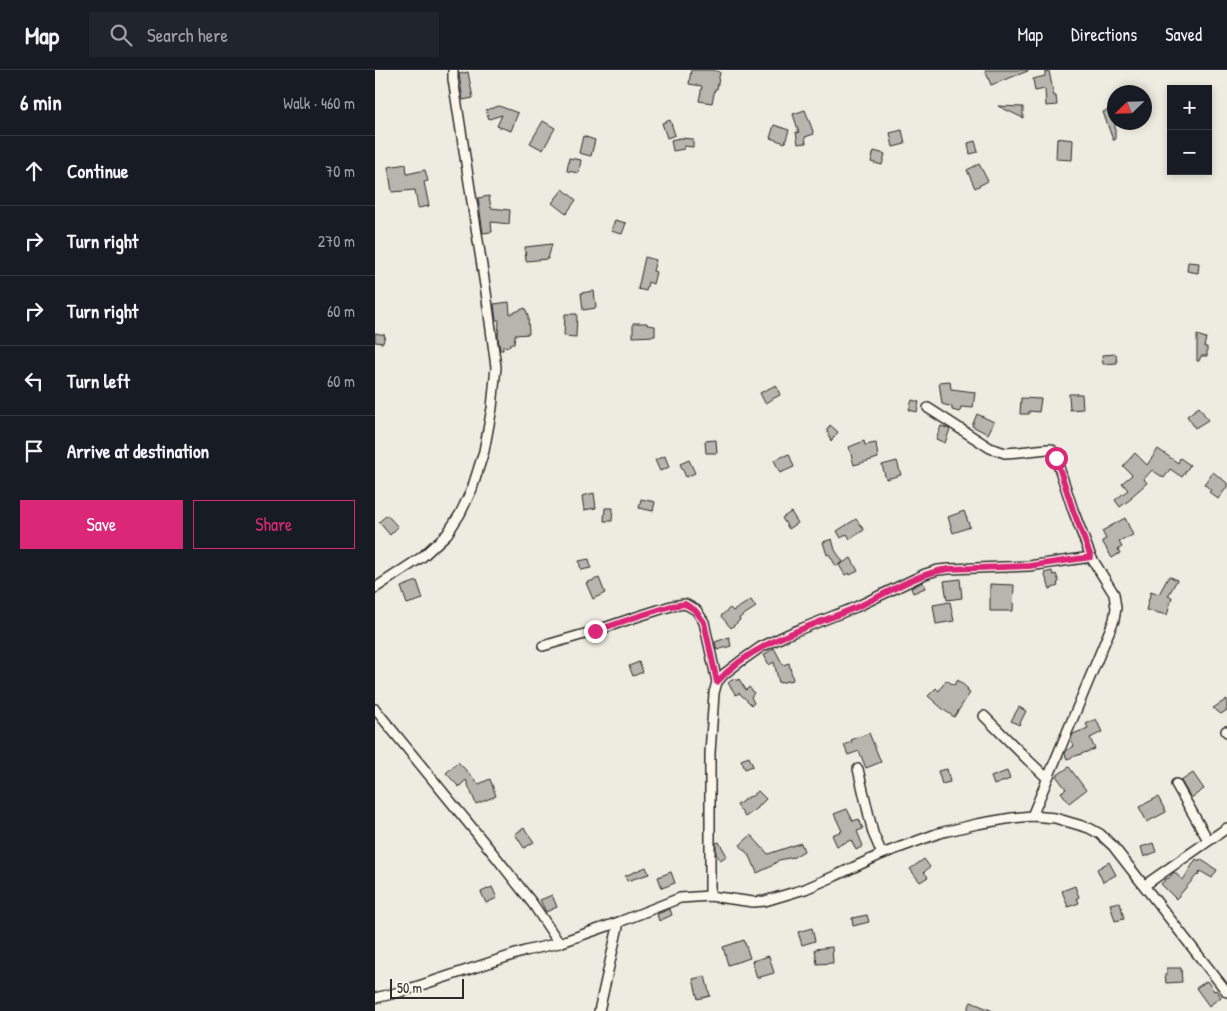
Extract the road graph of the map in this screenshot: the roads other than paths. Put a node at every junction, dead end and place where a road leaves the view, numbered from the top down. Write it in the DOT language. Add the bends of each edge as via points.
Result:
graph roads {
  1 [pos="453,70"];
  2 [pos="927,408"];
  3 [pos="1091,557"];
  4 [pos="375,588"];
  5 [pos="543,646"];
  6 [pos="717,682"];
  7 [pos="375,709"];
  8 [pos="985,716"];
  9 [pos="858,770"];
  10 [pos="1047,778"];
  11 [pos="1176,784"];
  12 [pos="1032,816"];
  13 [pos="1227,828"];
  14 [pos="1208,840"];
  15 [pos="882,854"];
  16 [pos="1145,885"];
  17 [pos="711,896"];
  18 [pos="619,922"];
  19 [pos="559,943"];
  20 [pos="1227,992"];
  21 [pos="375,998"];
  22 [pos="599,1011"];
  1 -- 4 [label="street" via="495,367 492,408 484,451 472,489 447,534 422,557"];
  2 -- 3 [label="street" via="990,448 1005,453 1051,449"];
  3 -- 6 [label="street" via="1029,566 938,570 925,574 864,604 761,647"];
  3 -- 10 [label="street" via="1114,594 1114,620"];
  5 -- 6 [label="street" via="685,604 695,610 704,622"];
  6 -- 17 [label="street" via="710,753"];
  7 -- 19 [label="street" via="533,904"];
  8 -- 10 [label="street"];
  9 -- 15 [label="street" via="873,833"];
  10 -- 12 [label="street"];
  11 -- 14 [label="street"];
  12 -- 15 [label="street" via="939,833"];
  12 -- 16 [label="street" via="1055,818 1100,834"];
  13 -- 14 [label="street"];
  14 -- 16 [label="street"];
  15 -- 17 [label="street" via="820,882 765,901"];
  16 -- 20 [label="street"];
  17 -- 18 [label="street" via="680,898"];
  18 -- 19 [label="street"];
  18 -- 22 [label="street"];
  19 -- 21 [label="street"];
}
